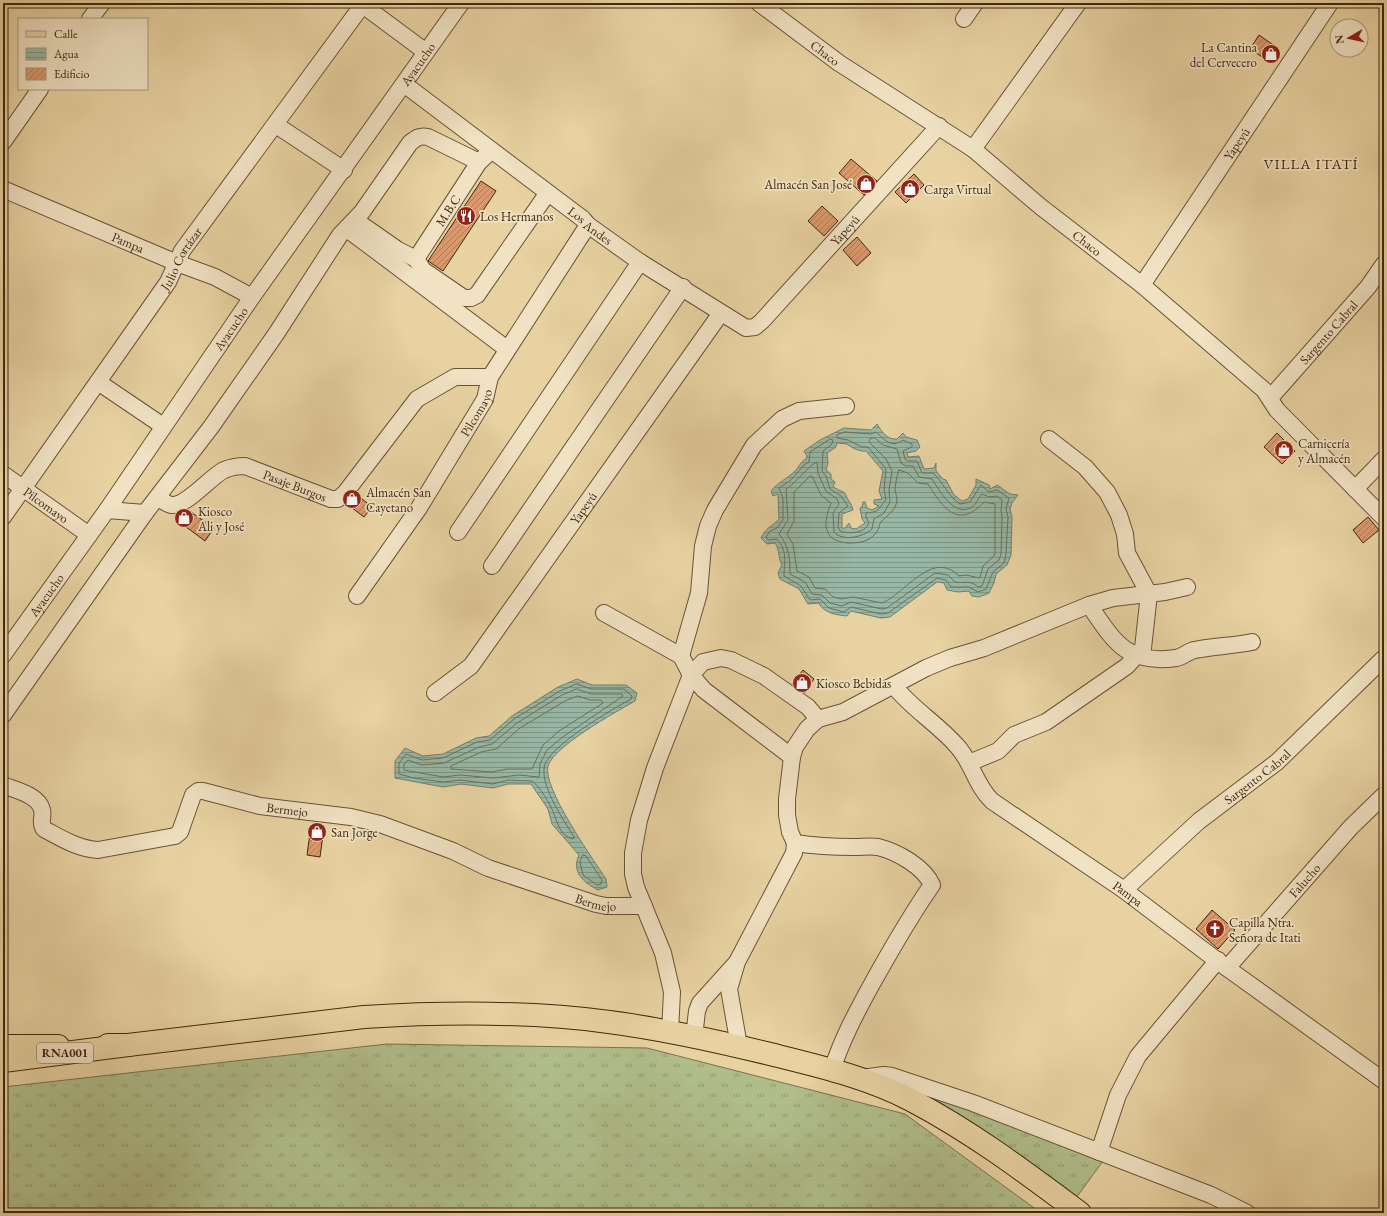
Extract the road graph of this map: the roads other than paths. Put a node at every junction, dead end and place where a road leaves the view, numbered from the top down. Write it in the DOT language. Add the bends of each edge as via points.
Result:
graph roads {
  1 [pos="102,3"];
  2 [pos="461,3"];
  3 [pos="759,3"];
  4 [pos="975,3"];
  5 [pos="1078,3"];
  6 [pos="362,4"];
  7 [pos="1327,4"];
  8 [pos="91,18"];
  9 [pos="964,19"];
  10 [pos="426,52"];
  11 [pos="404,84"];
  12 [pos="39,90"];
  13 [pos="276,125"];
  14 [pos="939,126"];
  15 [pos="3,142"];
  16 [pos="973,149"];
  17 [pos="491,151"];
  18 [pos="478,162"];
  19 [pos="344,170"];
  20 [pos="3,189"];
  21 [pos="547,194"];
  22 [pos="351,224"];
  23 [pos="588,225"];
  24 [pos="416,259"];
  25 [pos="640,262"];
  26 [pos="176,263"];
  27 [pos="1384,264"];
  28 [pos="1142,285"];
  29 [pos="683,287"];
  30 [pos="252,297"];
  31 [pos="721,312"];
  32 [pos="746,328"];
  33 [pos="507,349"];
  34 [pos="490,377"];
  35 [pos="98,382"];
  36 [pos="1270,398"];
  37 [pos="846,406"];
  38 [pos="163,426"];
  39 [pos="1049,439"];
  40 [pos="1384,459"];
  41 [pos="3,474"];
  42 [pos="23,488"];
  43 [pos="1355,489"];
  44 [pos="158,497"];
  45 [pos="107,510"];
  46 [pos="145,513"];
  47 [pos="3,517"];
  48 [pos="1384,518"];
  49 [pos="458,532"];
  50 [pos="89,535"];
  51 [pos="492,566"];
  52 [pos="1187,588"];
  53 [pos="1149,594"];
  54 [pos="357,596"];
  55 [pos="1090,605"];
  56 [pos="604,613"];
  57 [pos="1252,642"];
  58 [pos="3,655"];
  59 [pos="681,656"];
  60 [pos="1137,656"];
  61 [pos="1384,658"];
  62 [pos="691,675"];
  63 [pos="894,686"];
  64 [pos="435,693"];
  65 [pos="3,715"];
  66 [pos="818,719"];
  67 [pos="792,757"];
  68 [pos="968,763"];
  69 [pos="3,785"];
  70 [pos="1384,795"];
  71 [pos="795,842"];
  72 [pos="1124,890"];
  73 [pos="644,906"];
  74 [pos="737,962"];
  75 [pos="1222,964"];
  76 [pos="670,1032"];
  77 [pos="694,1037"];
  78 [pos="128,1045"];
  79 [pos="3,1046"];
  80 [pos="739,1046"];
  81 [pos="3,1061"];
  82 [pos="832,1070"];
  83 [pos="861,1078"];
  84 [pos="1384,1081"];
  85 [pos="1099,1152"];
  86 [pos="1080,1213"];
  87 [pos="1247,1213"];
  1 -- 8 [label="street"];
  2 -- 10 [label="street, Ayacucho"];
  3 -- 14 [label="street, Chaco" via="839,63"];
  4 -- 9 [label="street"];
  5 -- 16 [label="street"];
  6 -- 10 [label="street"];
  6 -- 13 [label="street, Julio Cortázar"];
  7 -- 28 [label="street, Yapeyú"];
  10 -- 11 [label="street, Ayacucho"];
  11 -- 17 [label="street, Los Andes"];
  11 -- 19 [label="street, Ayacucho"];
  12 -- 15 [label="street"];
  13 -- 19 [label="street"];
  13 -- 26 [label="street, Julio Cortázar" via="182,251"];
  14 -- 16 [label="street, Chaco"];
  14 -- 32 [label="street, Yapeyú" via="762,321 754,327"];
  16 -- 28 [label="street, Chaco" via="1041,207"];
  17 -- 18 [label="street"];
  17 -- 21 [label="street, Los Andes"];
  18 -- 22 [label="street" via="428,137 416,138"];
  18 -- 24 [label="street, M.B.C"];
  19 -- 30 [label="street, Ayacucho"];
  20 -- 26 [label="street, Pampa"];
  21 -- 23 [label="street, Los Andes"];
  21 -- 24 [label="street" via="477,295 471,298 464,298 423,270"];
  22 -- 24 [label="street"];
  22 -- 33 [label="street"];
  22 -- 44 [label="street" via="340,235 276,334 211,427"];
  23 -- 25 [label="street, Los Andes"];
  23 -- 33 [label="street, Pilcomayo"];
  25 -- 29 [label="street, Los Andes"];
  25 -- 49 [label="street"];
  26 -- 30 [label="street, Pampa" via="215,277"];
  26 -- 35 [label="street, Julio Cortázar" via="168,282"];
  27 -- 36 [label="street, Sargento Cabral" via="1368,287"];
  28 -- 36 [label="street, Chaco" via="1264,390"];
  29 -- 31 [label="street, Los Andes"];
  29 -- 51 [label="street"];
  30 -- 38 [label="street, Ayacucho"];
  31 -- 32 [label="street, Los Andes"];
  31 -- 64 [label="street, Yapeyú" via="471,666"];
  33 -- 34 [label="street, Pilcomayo"];
  34 -- 44 [label="street, Pasaje Burgos" via="454,376 417,399 338,499 331,499 245,466 234,466 224,470 184,501 174,505 168,505"];
  34 -- 54 [label="street, Pilcomayo" via="485,398 423,502"];
  35 -- 38 [label="street"];
  35 -- 42 [label="street, Julio Cortázar"];
  36 -- 43 [label="street, Chaco" via="1277,410"];
  37 -- 59 [label="street" via="800,411 782,419 754,446 708,526 703,546 699,594"];
  38 -- 45 [label="street, Ayacucho"];
  39 -- 53 [label="street" via="1085,467 1107,492 1119,515 1127,553"];
  40 -- 43 [label="street"];
  41 -- 42 [label="street, Pilcomayo"];
  42 -- 47 [label="street, Julio Cortázar"];
  42 -- 50 [label="street, Pilcomayo"];
  43 -- 48 [label="street, Chaco"];
  44 -- 46 [label="street"];
  45 -- 46 [label="street"];
  45 -- 50 [label="street, Ayacucho"];
  46 -- 65 [label="street"];
  50 -- 58 [label="street, Ayacucho"];
  52 -- 53 [label="street"];
  53 -- 55 [label="street" via="1113,598"];
  53 -- 60 [label="street" via="1143,648"];
  55 -- 60 [label="street" via="1121,647"];
  55 -- 63 [label="street" via="984,648 950,658"];
  56 -- 59 [label="street"];
  57 -- 60 [label="street" via="1193,650 1176,658"];
  59 -- 62 [label="street"];
  60 -- 68 [label="street" via="1127,666 1046,722 1014,735 998,751"];
  61 -- 72 [label="street, Sargento Cabral" via="1277,762 1199,820"];
  62 -- 66 [label="street" via="703,662 721,658 731,660 764,676 808,707"];
  62 -- 67 [label="street" via="704,690"];
  62 -- 73 [label="street" via="655,768 639,820 633,853 633,874"];
  63 -- 66 [label="street" via="843,712"];
  63 -- 68 [label="street, Pampa" via="903,698 959,747"];
  66 -- 67 [label="street" via="807,729 795,747"];
  67 -- 71 [label="street" via="786,799 790,832"];
  68 -- 72 [label="street, Pampa" via="985,794 992,801"];
  69 -- 73 [label="street, Bermejo" via="38,803 42,809 41,824 44,829 88,850 175,836 180,832 194,795 198,791 203,791 260,806 351,817 380,824 446,848 488,868 596,904"];
  70 -- 75 [label="street, Falucho"];
  71 -- 74 [label="street" via="794,853"];
  71 -- 82 [label="street" via="815,846 877,847 893,852 928,877 932,885 905,923 857,1011 841,1043"];
  72 -- 75 [label="street, Pampa"];
  73 -- 76 [label="street" via="663,953 672,992"];
  74 -- 77 [label="street" via="700,1003"];
  74 -- 80 [label="street" via="729,989"];
  75 -- 84 [label="street, Pampa"];
  75 -- 85 [label="street, Falucho" via="1138,1056 1118,1095"];
  76 -- 77 [label="main road"];
  76 -- 78 [label="main road" via="608,1022 533,1015 400,1015"];
  77 -- 80 [label="main road"];
  78 -- 79 [label="main road"];
  78 -- 81 [label="main road, RNA001"];
  80 -- 82 [label="main road"];
  82 -- 83 [label="main road"];
  83 -- 85 [label="street" via="892,1076 973,1103"];
  83 -- 86 [label="main road" via="910,1100 987,1144"];
  85 -- 87 [label="street" via="1211,1195"];
}
